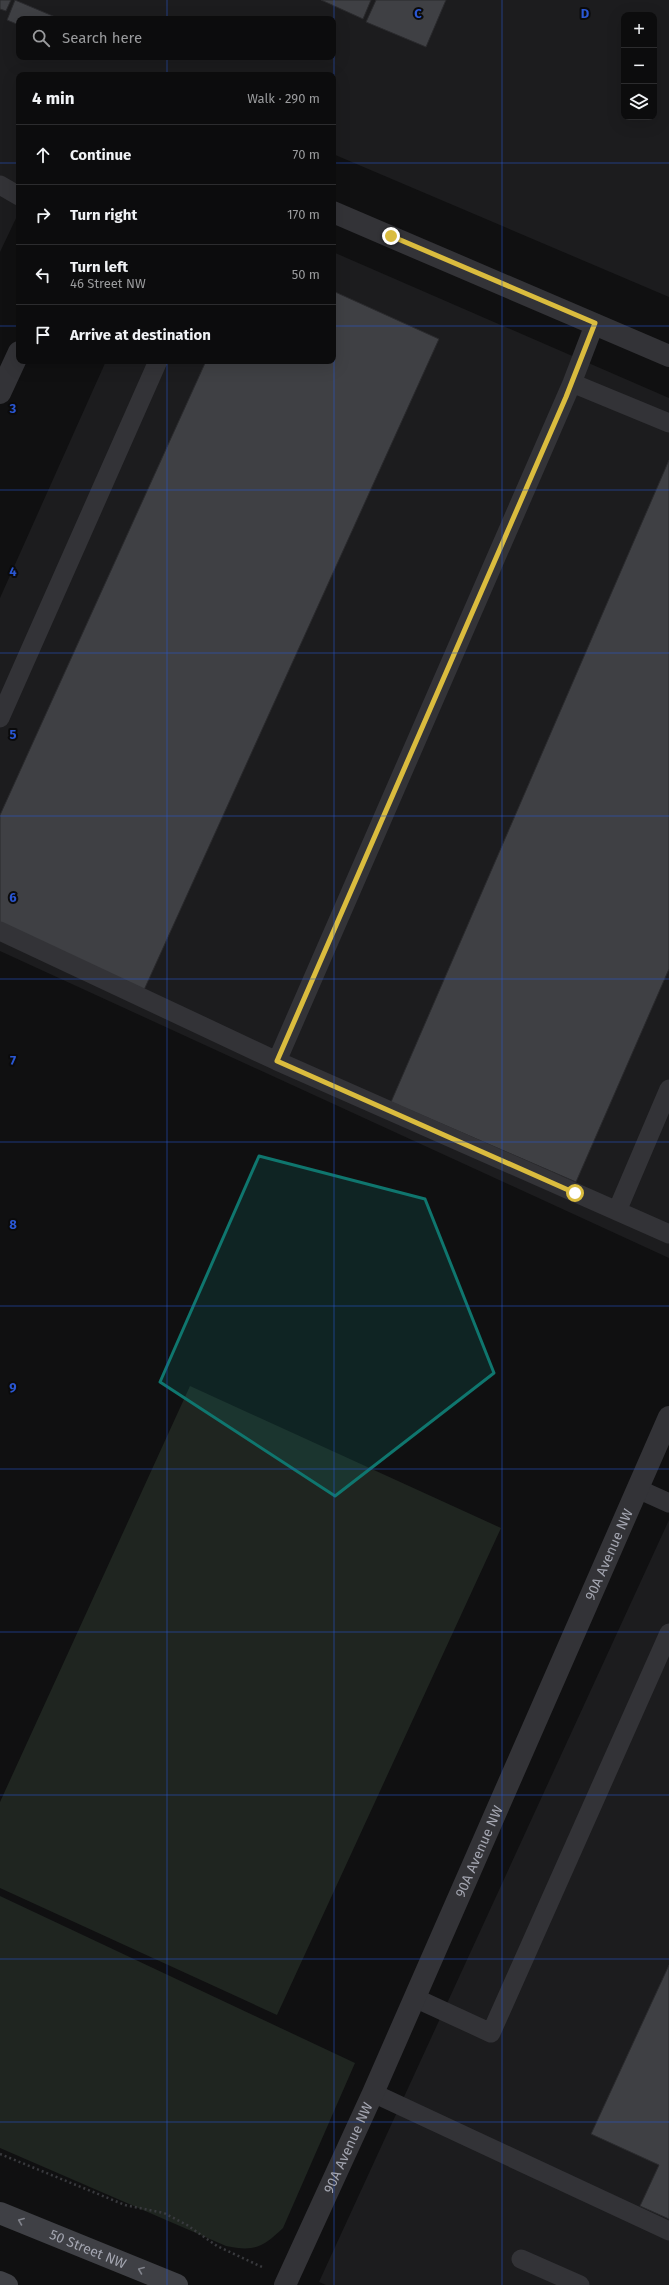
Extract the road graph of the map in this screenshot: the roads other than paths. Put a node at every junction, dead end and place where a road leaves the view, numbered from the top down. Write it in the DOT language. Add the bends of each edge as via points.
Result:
graph roads {
  1 [pos="0,185"];
  2 [pos="16,194"];
  3 [pos="336,213"];
  4 [pos="595,323"];
  5 [pos="669,356"];
  6 [pos="16,358"];
  7 [pos="157,364"];
  8 [pos="572,383"];
  9 [pos="0,393"];
  10 [pos="669,423"];
  11 [pos="0,718"];
  12 [pos="0,931"];
  13 [pos="277,1061"];
  14 [pos="669,1089"];
  15 [pos="617,1211"];
  16 [pos="669,1234"];
  17 [pos="669,1417"];
  18 [pos="638,1489"];
  19 [pos="669,1503"];
  20 [pos="669,1633"];
  21 [pos="415,1998"];
  22 [pos="373,2093"];
  23 [pos="0,2213"];
  24 [pos="669,2231"];
  25 [pos="521,2259"];
  26 [pos="0,2282"];
  27 [pos="287,2282"];
  28 [pos="7,2285"];
  29 [pos="177,2285"];
  30 [pos="580,2285"];
  1 -- 2 [label="lane"];
  3 -- 4 [label="street"];
  4 -- 5 [label="street"];
  4 -- 8 [label="lane"];
  6 -- 9 [label="street"];
  7 -- 11 [label="lane"];
  8 -- 10 [label="lane"];
  8 -- 13 [label="lane"];
  12 -- 13 [label="lane"];
  13 -- 15 [label="lane"];
  14 -- 15 [label="lane"];
  15 -- 16 [label="lane"];
  17 -- 18 [label="street, 90A Avenue NW"];
  18 -- 19 [label="lane"];
  18 -- 21 [label="street, 90A Avenue NW"];
  20 -- 21 [label="lane" via="491,2033"];
  21 -- 22 [label="street, 90A Avenue NW"];
  22 -- 24 [label="lane"];
  22 -- 27 [label="street, 90A Avenue NW"];
  29 -- 23 [label="main road, 50 Street NW, one-way"];
  25 -- 30 [label="lane"];
  26 -- 28 [label="main road"];
}
